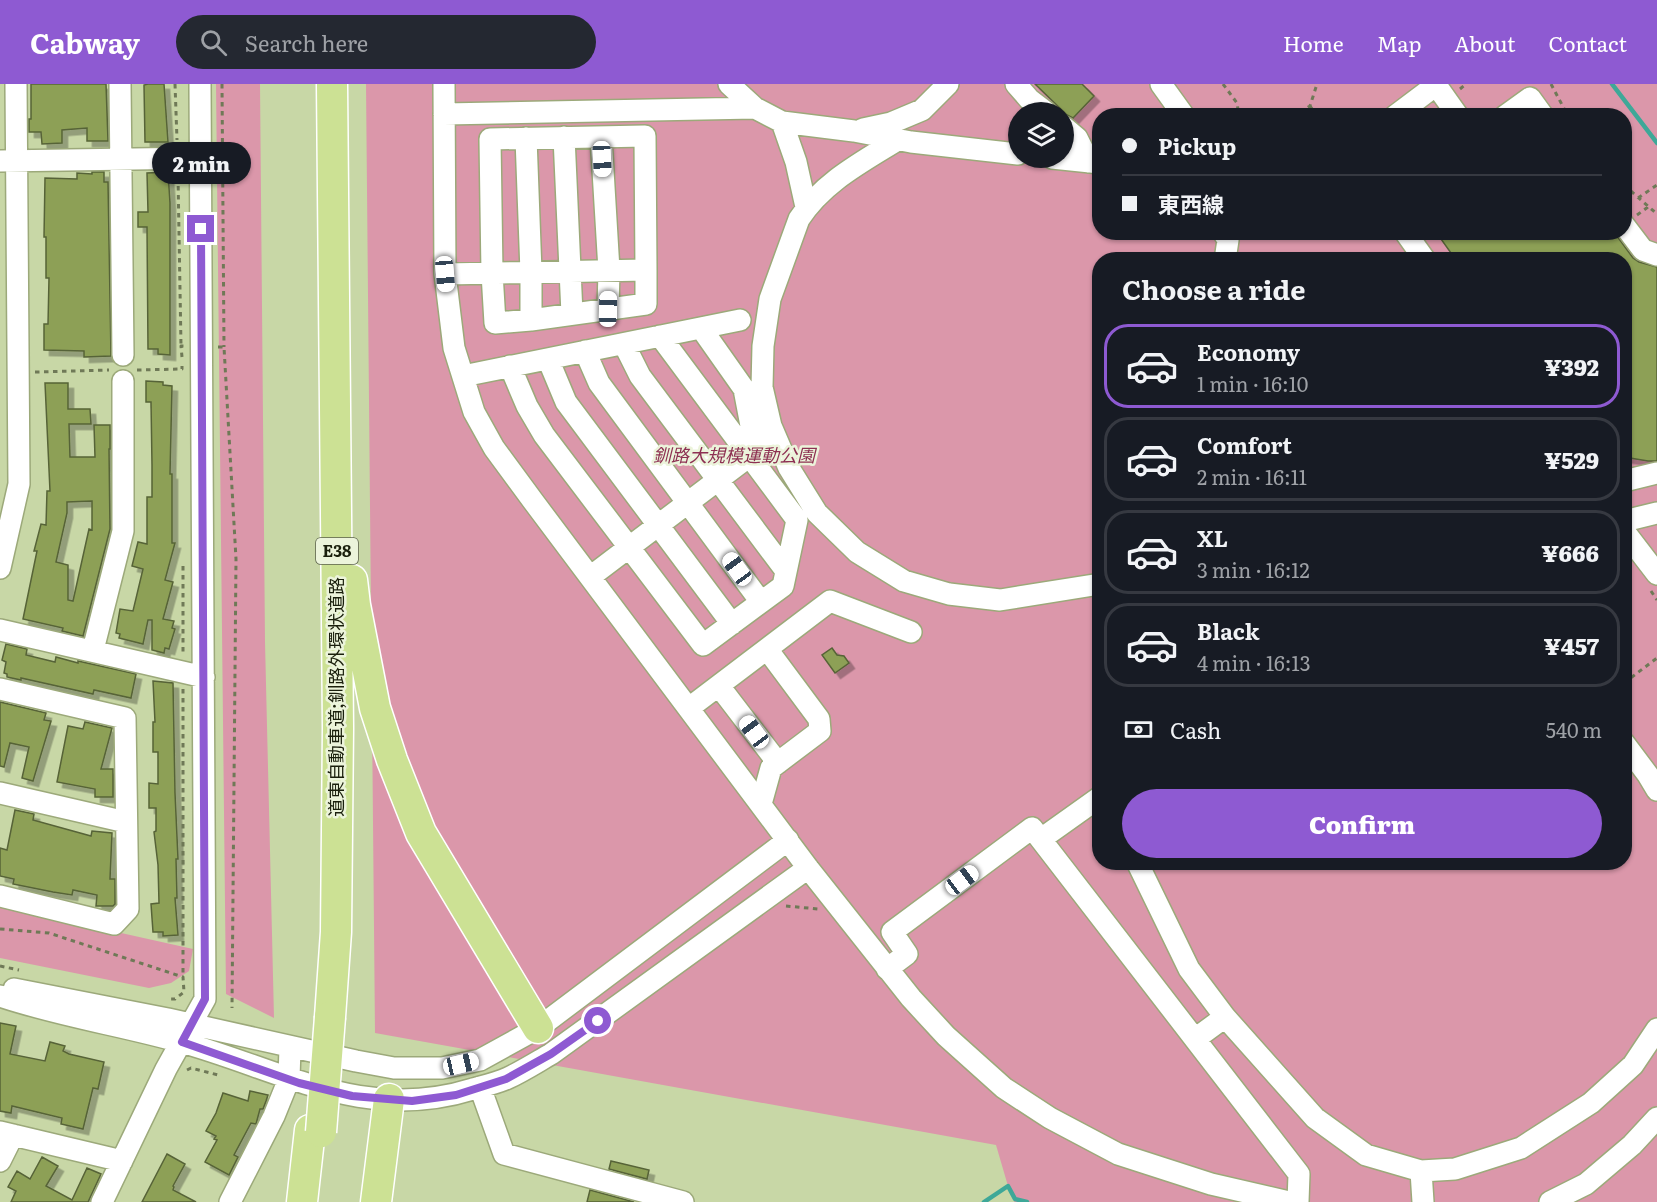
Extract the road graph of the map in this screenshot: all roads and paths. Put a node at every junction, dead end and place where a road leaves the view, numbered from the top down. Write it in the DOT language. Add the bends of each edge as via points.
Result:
graph roads {
  1 [pos="16,84"];
  2 [pos="120,84"];
  3 [pos="175,84"];
  4 [pos="200,84"];
  5 [pos="222,84"];
  6 [pos="318,84"];
  7 [pos="332,84"];
  8 [pos="444,84"];
  9 [pos="729,84"];
  10 [pos="948,84"];
  11 [pos="1016,84"];
  12 [pos="1161,84"];
  13 [pos="1223,84"];
  14 [pos="1317,84"];
  15 [pos="1551,84"];
  16 [pos="1033,102"];
  17 [pos="1310,106"];
  18 [pos="755,108"];
  19 [pos="1178,108"];
  20 [pos="1238,108"];
  21 [pos="1306,108"];
  22 [pos="1406,108"];
  23 [pos="1452,108"];
  24 [pos="1516,108"];
  25 [pos="1537,108"];
  26 [pos="1564,108"];
  27 [pos="444,114"];
  28 [pos="782,122"];
  29 [pos="854,131"];
  30 [pos="1074,135"];
  31 [pos="564,137"];
  32 [pos="601,137"];
  33 [pos="526,138"];
  34 [pos="899,139"];
  35 [pos="1008,153"];
  36 [pos="177,158"];
  37 [pos="200,158"];
  38 [pos="1092,159"];
  39 [pos="121,160"];
  40 [pos="1074,160"];
  41 [pos="9,161"];
  42 [pos="1092,162"];
  43 [pos="1656,186"];
  44 [pos="1632,192"];
  45 [pos="1638,198"];
  46 [pos="806,207"];
  47 [pos="1657,214"];
  48 [pos="1632,236"];
  49 [pos="1657,255"];
  50 [pos="609,270"];
  51 [pos="646,270"];
  52 [pos="571,271"];
  53 [pos="531,272"];
  54 [pos="492,273"];
  55 [pos="445,274"];
  56 [pos="608,309"];
  57 [pos="572,314"];
  58 [pos="531,320"];
  59 [pos="740,320"];
  60 [pos="701,328"];
  61 [pos="660,336"];
  62 [pos="624,344"];
  63 [pos="192,346"];
  64 [pos="224,347"];
  65 [pos="585,351"];
  66 [pos="123,355"];
  67 [pos="548,359"];
  68 [pos="510,366"];
  69 [pos="463,376"];
  70 [pos="123,381"];
  71 [pos="336,419"];
  72 [pos="749,457"];
  73 [pos="1657,473"];
  74 [pos="1632,479"];
  75 [pos="717,481"];
  76 [pos="688,503"];
  77 [pos="1657,513"];
  78 [pos="1632,519"];
  79 [pos="658,526"];
  80 [pos="1632,541"];
  81 [pos="628,548"];
  82 [pos="0,568"];
  83 [pos="786,571"];
  84 [pos="1657,574"];
  85 [pos="590,577"];
  86 [pos="1092,585"];
  87 [pos="761,602"];
  88 [pos="732,624"];
  89 [pos="0,630"];
  90 [pos="911,632"];
  91 [pos="767,649"];
  92 [pos="93,650"];
  93 [pos="1657,658"];
  94 [pos="204,677"];
  95 [pos="1632,677"];
  96 [pos="719,686"];
  97 [pos="0,689"];
  98 [pos="689,708"];
  99 [pos="1632,753"];
  100 [pos="778,764"];
  101 [pos="1657,790"];
  102 [pos="0,793"];
  103 [pos="1092,803"];
  104 [pos="761,804"];
  105 [pos="126,822"];
  106 [pos="1041,839"];
  107 [pos="788,840"];
  108 [pos="808,868"];
  109 [pos="1141,870"];
  110 [pos="0,897"];
  111 [pos="776,906"];
  112 [pos="821,909"];
  113 [pos="0,929"];
  114 [pos="653,943"];
  115 [pos="672,967"];
  116 [pos="887,969"];
  117 [pos="0,986"];
  118 [pos="184,993"];
  119 [pos="0,996"];
  120 [pos="579,997"];
  121 [pos="232,1008"];
  122 [pos="324,1017"];
  123 [pos="1225,1017"];
  124 [pos="598,1021"];
  125 [pos="1657,1029"];
  126 [pos="187,1034"];
  127 [pos="1195,1039"];
  128 [pos="545,1041"];
  129 [pos="290,1047"];
  130 [pos="394,1068"];
  131 [pos="289,1079"];
  132 [pos="480,1087"];
  133 [pos="389,1100"];
  134 [pos="1657,1118"];
  135 [pos="316,1131"];
  136 [pos="7,1133"];
  137 [pos="0,1161"];
  138 [pos="122,1161"];
  139 [pos="1421,1171"];
  140 [pos="102,1202"];
  141 [pos="230,1202"];
  142 [pos="302,1202"];
  143 [pos="313,1202"];
  144 [pos="376,1202"];
  145 [pos="683,1202"];
  146 [pos="1289,1202"];
  147 [pos="1298,1202"];
  148 [pos="1423,1202"];
  149 [pos="1550,1202"];
  1 -- 41 [label="street"];
  2 -- 39 [label="street"];
  3 -- 36 [label="path"];
  4 -- 37 [label="street"];
  5 -- 64 [label="path"];
  6 -- 122 [label="highway, 道東自動車道;釧路外環状道路 / E38"];
  7 -- 71 [label="highway, 道東自動車道;釧路外環状道路 / E38"];
  8 -- 27 [label="street"];
  9 -- 18 [label="street"];
  10 -- 29 [label="street" via="922,110 891,123"];
  11 -- 16 [label="street"];
  12 -- 19 [label="street"];
  13 -- 20 [label="path"];
  14 -- 17 [label="path"];
  15 -- 26 [label="path"];
  17 -- 21 [label="path"];
  18 -- 27 [label="street"];
  18 -- 28 [label="street"];
  22 -- 23 [label="street" via="1436,85"];
  24 -- 25 [label="street" via="1530,98"];
  27 -- 55 [label="street"];
  28 -- 29 [label="street"];
  28 -- 46 [label="street"];
  29 -- 34 [label="street"];
  30 -- 38 [label="street"];
  31 -- 32 [label="street"];
  31 -- 33 [label="street"];
  31 -- 52 [label="street"];
  32 -- 50 [label="street"];
  32 -- 51 [label="street" via="645,136"];
  33 -- 53 [label="street"];
  33 -- 54 [label="street" via="490,139"];
  34 -- 35 [label="street"];
  34 -- 46 [label="street" via="833,180"];
  36 -- 37 [label="street"];
  36 -- 39 [label="street"];
  36 -- 63 [label="path"];
  37 -- 63 [label="street"];
  39 -- 41 [label="street"];
  39 -- 66 [label="street"];
  40 -- 42 [label="street"];
  41 -- 82 [label="street" via="19,484"];
  43 -- 45 [label="path"];
  44 -- 45 [label="path"];
  45 -- 47 [label="path"];
  46 -- 86 [label="street" via="770,299 762,387 771,426 789,468 817,513 856,552 904,581 949,594 1000,600"];
  48 -- 49 [label="street" via="1643,250"];
  50 -- 51 [label="street"];
  50 -- 52 [label="street"];
  50 -- 56 [label="street"];
  51 -- 56 [label="street" via="646,303"];
  52 -- 53 [label="street"];
  52 -- 57 [label="street"];
  53 -- 54 [label="street"];
  53 -- 58 [label="street"];
  54 -- 55 [label="street"];
  54 -- 58 [label="street" via="495,323"];
  55 -- 69 [label="street" via="454,348"];
  56 -- 57 [label="street"];
  57 -- 58 [label="street"];
  59 -- 60 [label="street"];
  60 -- 61 [label="street"];
  60 -- 72 [label="street" via="744,388 752,431 760,448"];
  61 -- 62 [label="street"];
  61 -- 72 [label="street"];
  62 -- 65 [label="street"];
  62 -- 75 [label="street" via="640,376"];
  63 -- 64 [label="path"];
  63 -- 94 [label="street"];
  64 -- 121 [label="path" via="236,559"];
  65 -- 67 [label="street"];
  65 -- 76 [label="street" via="599,383"];
  67 -- 68 [label="street"];
  67 -- 79 [label="street" via="566,402"];
  68 -- 69 [label="street"];
  68 -- 81 [label="street" via="544,435"];
  69 -- 85 [label="street" via="474,412 494,448"];
  70 -- 92 [label="street" via="123,531"];
  71 -- 122 [label="highway, 道東自動車道;釧路外環状道路 / E38" via="336,932"];
  71 -- 128 [label="highway" via="355,605 375,708 421,833"];
  72 -- 75 [label="street"];
  72 -- 83 [label="street" via="796,520"];
  73 -- 74 [label="street"];
  75 -- 76 [label="street"];
  75 -- 83 [label="street"];
  76 -- 79 [label="street"];
  76 -- 87 [label="street"];
  77 -- 78 [label="street"];
  79 -- 81 [label="street"];
  79 -- 88 [label="street"];
  80 -- 84 [label="street"];
  81 -- 85 [label="street"];
  81 -- 88 [label="street" via="703,645"];
  83 -- 87 [label="street" via="783,586"];
  85 -- 98 [label="street"];
  87 -- 88 [label="street"];
  89 -- 92 [label="street"];
  90 -- 91 [label="street" via="830,601"];
  91 -- 96 [label="street"];
  91 -- 100 [label="street" via="819,719 820,731"];
  92 -- 94 [label="street"];
  93 -- 95 [label="path"];
  94 -- 126 [label="street" via="205,999"];
  96 -- 98 [label="street"];
  96 -- 100 [label="street"];
  97 -- 105 [label="street" via="125,718"];
  98 -- 104 [label="street"];
  99 -- 101 [label="street"];
  100 -- 104 [label="street" via="771,768"];
  102 -- 105 [label="street"];
  103 -- 106 [label="street"];
  104 -- 107 [label="street"];
  105 -- 110 [label="street" via="128,909 114,924"];
  106 -- 116 [label="street" via="1032,828 892,932 907,954"];
  106 -- 127 [label="street"];
  107 -- 108 [label="street"];
  107 -- 114 [label="street"];
  108 -- 115 [label="street"];
  108 -- 116 [label="street"];
  109 -- 123 [label="street" via="1189,969"];
  111 -- 112 [label="path"];
  113 -- 118 [label="path" via="49,933 183,977"];
  114 -- 115 [label="street"];
  114 -- 120 [label="street"];
  115 -- 124 [label="street"];
  116 -- 146 [label="street" via="946,1036 1004,1088 1050,1118 1118,1154 1211,1184"];
  117 -- 126 [label="street"];
  119 -- 126 [label="street" via="26,1005"];
  120 -- 124 [label="street"];
  120 -- 128 [label="street"];
  122 -- 135 [label="highway, 道東自動車道;釧路外環状道路 / E38"];
  123 -- 127 [label="street"];
  123 -- 139 [label="street" via="1315,1118 1366,1155"];
  124 -- 128 [label="street"];
  125 -- 139 [label="street" via="1633,1065 1591,1103 1521,1148 1455,1169"];
  126 -- 129 [label="street"];
  126 -- 131 [label="street"];
  126 -- 138 [label="street"];
  127 -- 147 [label="street" via="1299,1174"];
  128 -- 130 [label="street" via="442,1068"];
  128 -- 132 [label="street" via="506,1079"];
  129 -- 130 [label="street"];
  129 -- 131 [label="street"];
  130 -- 133 [label="street"];
  131 -- 133 [label="street" via="352,1096"];
  131 -- 141 [label="street"];
  132 -- 133 [label="street" via="456,1095"];
  132 -- 145 [label="street" via="504,1154"];
  133 -- 144 [label="highway"];
  134 -- 149 [label="street" via="1586,1184"];
  135 -- 142 [label="highway, 道東自動車道;釧路外環状道路 / E38"];
  135 -- 143 [label="highway, 道東自動車道;釧路外環状道路 / E38"];
  136 -- 137 [label="street"];
  136 -- 138 [label="street"];
  138 -- 140 [label="street"];
  139 -- 148 [label="street"];
}
